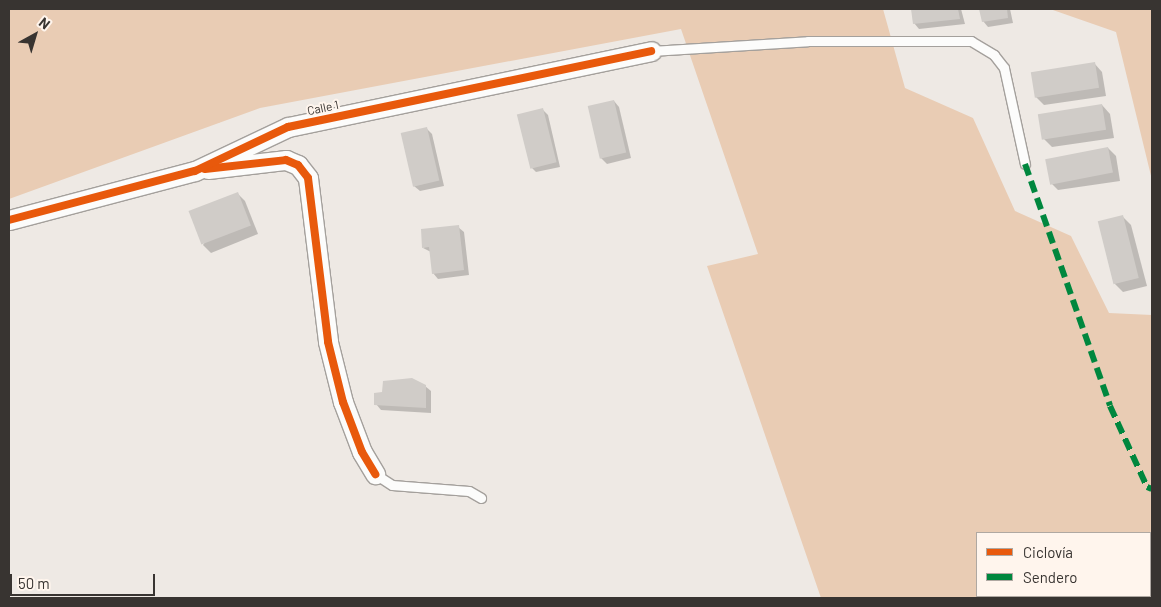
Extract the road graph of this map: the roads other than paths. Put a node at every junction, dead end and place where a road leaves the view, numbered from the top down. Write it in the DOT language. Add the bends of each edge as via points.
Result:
graph roads {
  1 [pos="651,51"];
  2 [pos="1025,164"];
  3 [pos="195,171"];
  4 [pos="9,220"];
  5 [pos="375,474"];
  6 [pos="481,498"];
  1 -- 2 [label="lane" via="808,41 971,41 994,55 1004,68"];
  1 -- 3 [label="street, Calle 1" via="288,127"];
  3 -- 4 [label="street, Calle 1"];
  3 -- 5 [label="street" via="286,160 298,165 308,178 328,342 343,402 362,452"];
  5 -- 6 [label="lane" via="392,485 469,492"];
}
